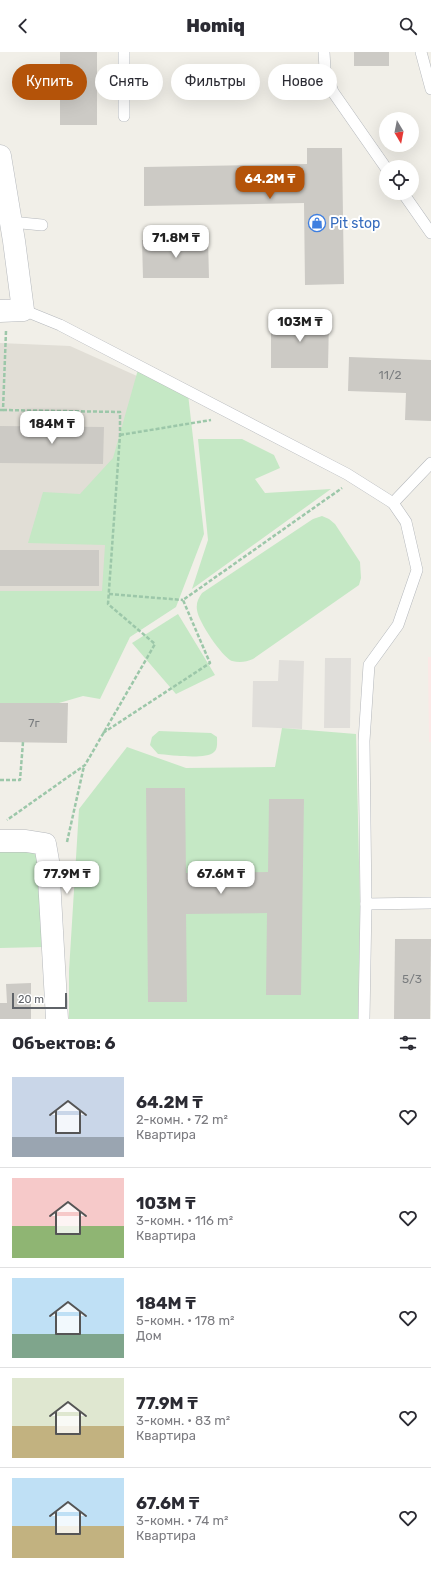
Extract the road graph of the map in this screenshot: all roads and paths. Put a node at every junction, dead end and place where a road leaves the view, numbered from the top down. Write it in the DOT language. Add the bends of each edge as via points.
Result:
graph roads {
  1 [pos="124,52"];
  2 [pos="324,52"];
  3 [pos="421,52"];
  4 [pos="431,89"];
  5 [pos="124,116"];
  6 [pos="0,156"];
  7 [pos="380,160"];
  8 [pos="408,200"];
  9 [pos="11,222"];
  10 [pos="42,225"];
  11 [pos="431,233"];
  12 [pos="23,310"];
  13 [pos="3,319"];
  14 [pos="1,410"];
  15 [pos="236,416"];
  16 [pos="120,435"];
  17 [pos="431,463"];
  18 [pos="355,478"];
  19 [pos="393,503"];
  20 [pos="109,594"];
  21 [pos="183,600"];
  22 [pos="103,733"];
  23 [pos="23,742"];
  24 [pos="0,780"];
  25 [pos="2,832"];
  26 [pos="431,903"];
  27 [pos="366,904"];
  28 [pos="57,1019"];
  29 [pos="364,1019"];
  1 -- 5 [label="lane"];
  2 -- 7 [label="lane" via="325,69 333,92"];
  3 -- 4 [label="lane"];
  6 -- 9 [label="street"];
  8 -- 11 [label="lane"];
  9 -- 10 [label="lane"];
  9 -- 12 [label="street"];
  12 -- 13 [label="street"];
  12 -- 15 [label="lane" via="60,325"];
  13 -- 14 [label="path"];
  14 -- 16 [label="path" via="120,412"];
  15 -- 16 [label="path"];
  15 -- 18 [label="lane"];
  16 -- 20 [label="path"];
  17 -- 19 [label="lane"];
  18 -- 19 [label="lane"];
  18 -- 21 [label="path"];
  19 -- 27 [label="lane" via="406,522 418,570 398,625 369,665 364,741"];
  20 -- 21 [label="path"];
  20 -- 22 [label="path" via="108,604 155,644"];
  21 -- 22 [label="path" via="210,663"];
  22 -- 25 [label="path" via="84,765"];
  23 -- 24 [label="path" via="20,780"];
  25 -- 28 [label="street" via="26,841 45,844"];
  26 -- 27 [label="lane"];
  27 -- 29 [label="lane"];
}
